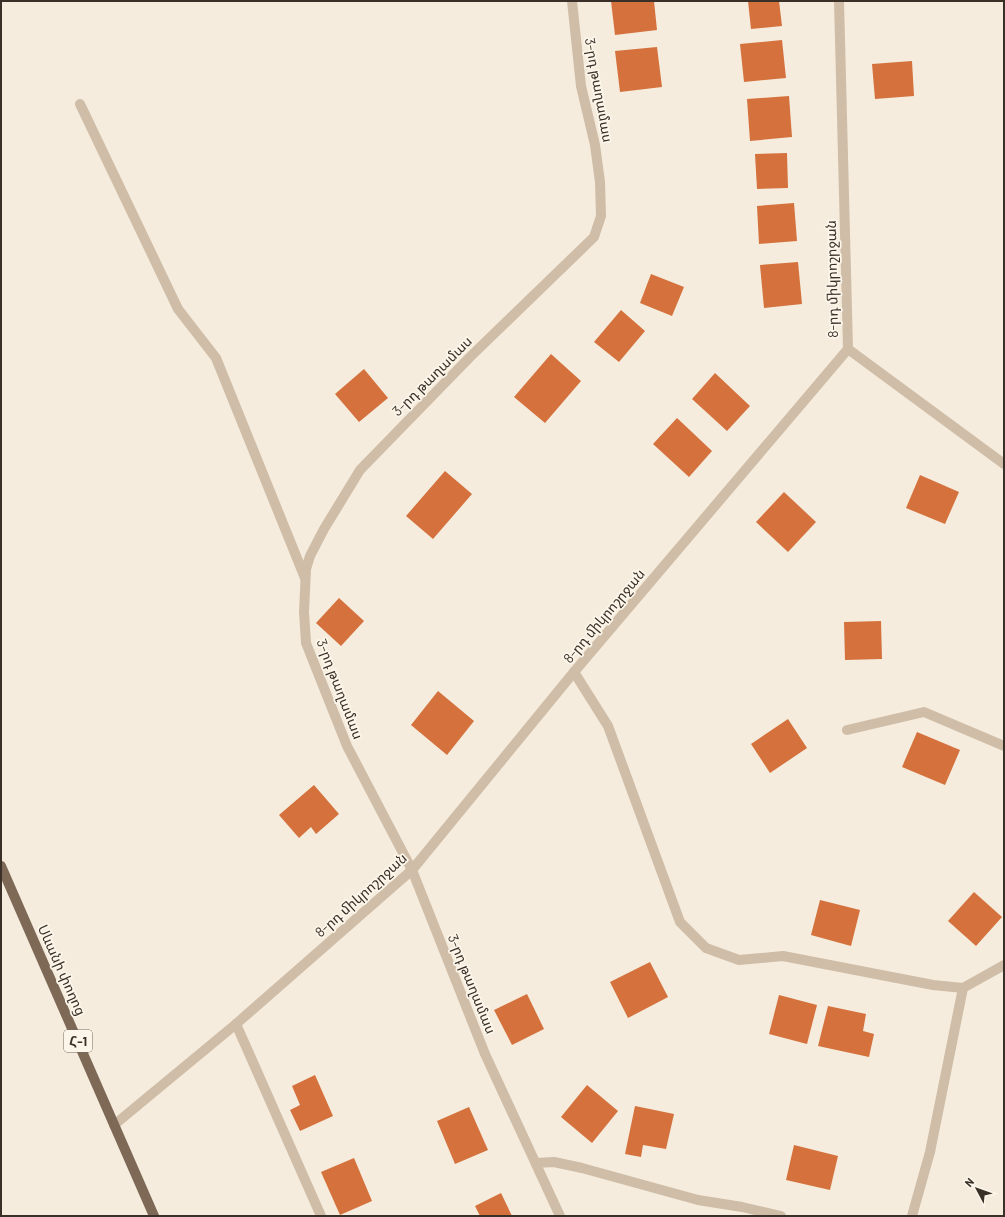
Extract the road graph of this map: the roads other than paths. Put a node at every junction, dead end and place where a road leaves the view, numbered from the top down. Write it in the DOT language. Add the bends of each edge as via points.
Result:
graph roads {
  1 [pos="572,1"];
  2 [pos="839,1"];
  3 [pos="80,104"];
  4 [pos="848,349"];
  5 [pos="1004,464"];
  6 [pos="305,580"];
  7 [pos="574,672"];
  8 [pos="847,730"];
  9 [pos="1004,746"];
  10 [pos="1,866"];
  11 [pos="412,870"];
  12 [pos="1004,965"];
  13 [pos="963,988"];
  14 [pos="236,1024"];
  15 [pos="114,1125"];
  16 [pos="536,1163"];
  17 [pos="154,1216"];
  18 [pos="322,1216"];
  19 [pos="560,1216"];
  20 [pos="781,1216"];
  21 [pos="912,1216"];
  1 -- 6 [label="street, 3-րդ թաղամաս" via="582,86 600,182 601,216 594,237 360,470 317,540 310,556"];
  2 -- 4 [label="street, 8-րդ միկրոշրջան"];
  3 -- 6 [label="street" via="178,309 216,358"];
  4 -- 5 [label="street"];
  4 -- 7 [label="street, 8-րդ միկրոշրջան"];
  6 -- 11 [label="street, 3-րդ թաղամաս" via="304,630 312,660 347,746"];
  7 -- 11 [label="street, 8-րդ միկրոշրջան"];
  7 -- 13 [label="street" via="608,726 680,922 706,948 739,960 783,956 933,985"];
  8 -- 9 [label="street" via="924,712"];
  10 -- 15 [label="main road, Սևանի փողոց / Հ-1"];
  11 -- 14 [label="street, 8-րդ միկրոշրջան"];
  11 -- 16 [label="street, 3-րդ թաղամաս" via="485,1054"];
  12 -- 13 [label="street"];
  13 -- 21 [label="street" via="930,1152"];
  14 -- 15 [label="street, 8-րդ միկրոշրջան"];
  14 -- 18 [label="street"];
  15 -- 17 [label="main road, Սևանի փողոց / Հ-1"];
  16 -- 19 [label="street, 3-րդ թաղամաս"];
  16 -- 20 [label="street" via="554,1162 575,1166 698,1200"];
}
